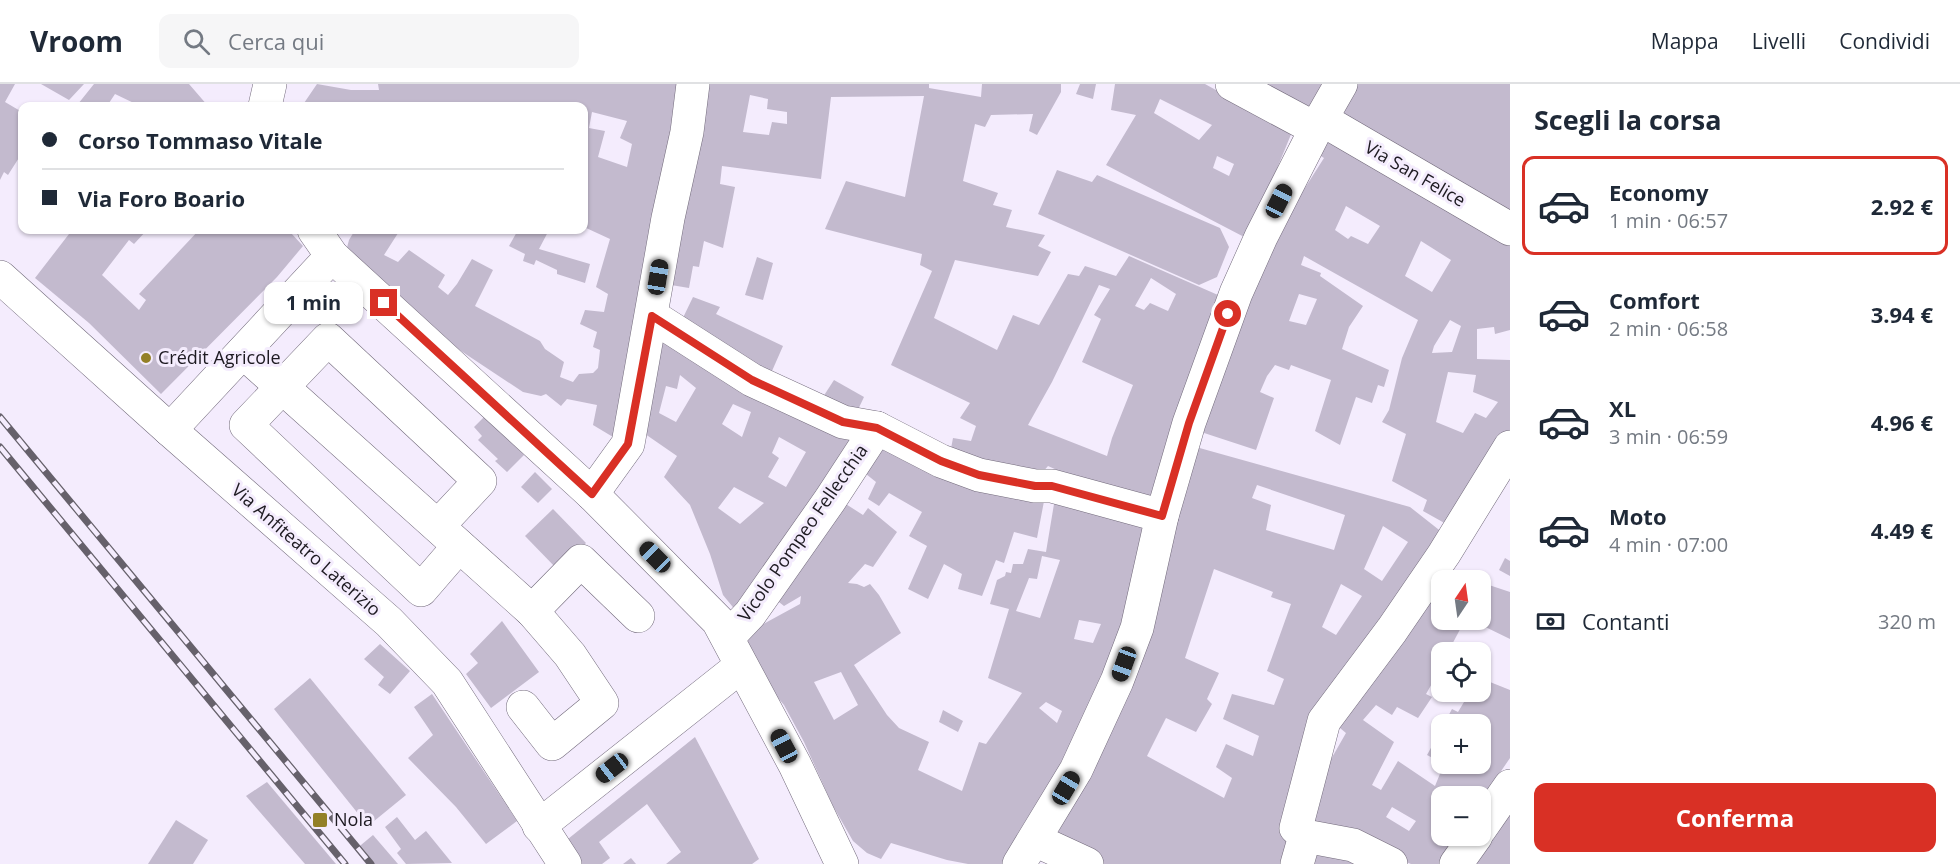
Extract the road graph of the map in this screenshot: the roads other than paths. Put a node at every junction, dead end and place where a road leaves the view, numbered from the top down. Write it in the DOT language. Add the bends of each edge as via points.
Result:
graph roads {
  1 [pos="270,84"];
  2 [pos="693,84"];
  3 [pos="1232,84"];
  4 [pos="1341,84"];
  5 [pos="266,102"];
  6 [pos="1318,124"];
  7 [pos="1510,229"];
  8 [pos="323,242"];
  9 [pos="0,277"];
  10 [pos="652,316"];
  11 [pos="243,352"];
  12 [pos="283,387"];
  13 [pos="877,428"];
  14 [pos="170,430"];
  15 [pos="1510,447"];
  16 [pos="592,494"];
  17 [pos="1162,516"];
  18 [pos="448,536"];
  19 [pos="532,611"];
  20 [pos="638,616"];
  21 [pos="734,651"];
  22 [pos="523,707"];
  23 [pos="1510,786"];
  24 [pos="1491,813"];
  25 [pos="539,826"];
  26 [pos="1469,846"];
  27 [pos="1301,850"];
  28 [pos="1027,852"];
  29 [pos="565,864"];
  30 [pos="842,864"];
  31 [pos="1087,864"];
  32 [pos="1391,864"];
  33 [pos="1456,864"];
  1 -- 5 [label="street"];
  2 -- 10 [label="street"];
  3 -- 6 [label="street, Via San Felice"];
  4 -- 6 [label="street"];
  6 -- 7 [label="street, Via San Felice"];
  6 -- 17 [label="street" via="1236,292 1189,423"];
  8 -- 11 [label="street"];
  8 -- 16 [label="street"];
  9 -- 14 [label="street, Via Anfiteatro Laterizio"];
  10 -- 13 [label="street" via="752,380 843,422"];
  10 -- 16 [label="street" via="628,444"];
  11 -- 12 [label="street"];
  11 -- 14 [label="street"];
  12 -- 18 [label="street"];
  12 -- 18 [label="street" via="328,339 480,482"];
  12 -- 18 [label="street" via="246,425 421,590"];
  13 -- 17 [label="street" via="941,461 979,475 1052,486"];
  13 -- 21 [label="street, Vicolo Pompeo Fellecchia" via="756,604"];
  14 -- 25 [label="street, Via Anfiteatro Laterizio" via="389,622 447,682"];
  15 -- 27 [label="street" via="1431,573 1324,721 1296,828"];
  16 -- 21 [label="street" via="718,621"];
  17 -- 28 [label="street" via="1137,628 1117,681 1076,770"];
  18 -- 19 [label="street"];
  19 -- 20 [label="street" via="581,561"];
  19 -- 22 [label="street" via="570,655 602,703 552,744"];
  21 -- 25 [label="street, Vicolo Pompeo Fellecchia"];
  21 -- 30 [label="street"];
  23 -- 24 [label="street"];
  25 -- 29 [label="street, Via Anfiteatro Laterizio"];
  26 -- 33 [label="street"];
  27 -- 32 [label="street" via="1353,845"];
  28 -- 31 [label="street"];
}
